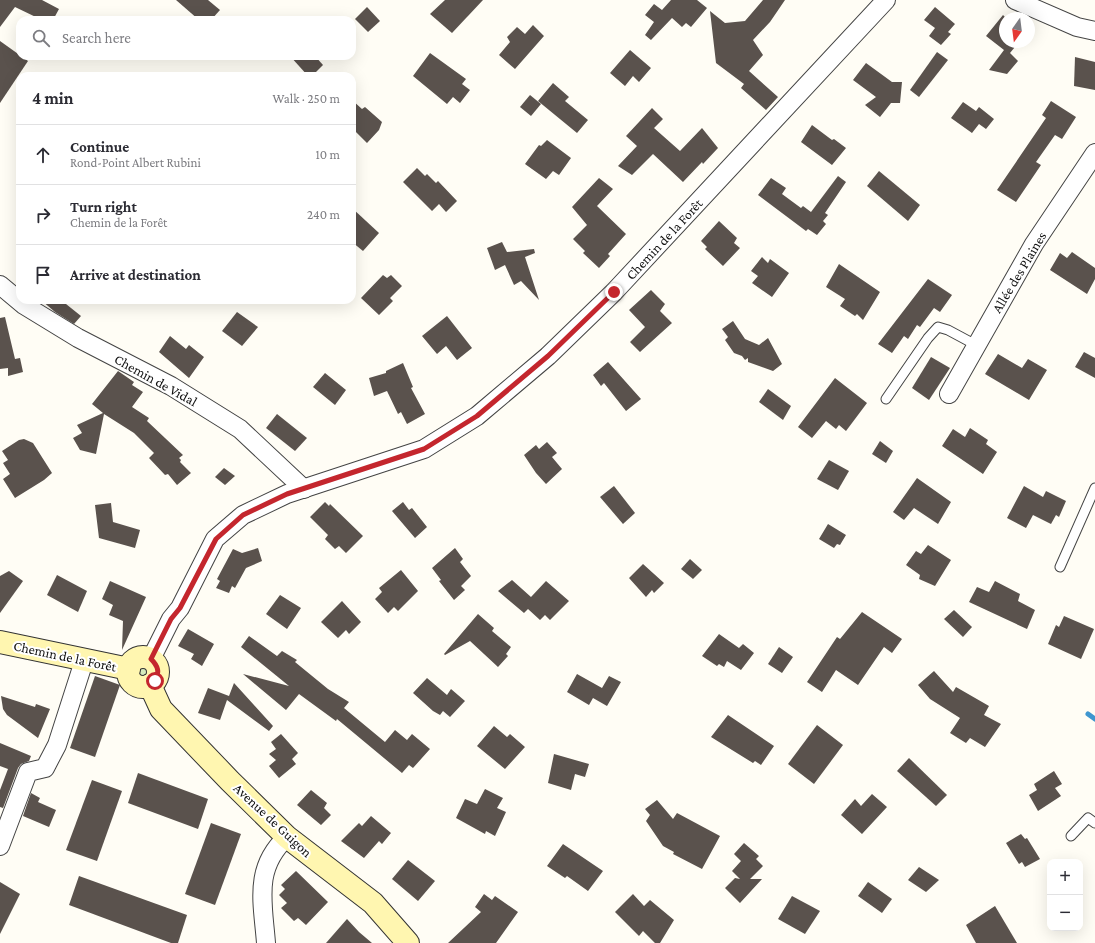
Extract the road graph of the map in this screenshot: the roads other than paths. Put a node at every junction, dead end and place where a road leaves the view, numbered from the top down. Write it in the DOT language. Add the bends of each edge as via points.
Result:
graph roads {
  1 [pos="886,0"];
  2 [pos="1015,0"];
  3 [pos="1095,31"];
  4 [pos="1095,153"];
  5 [pos="0,284"];
  6 [pos="16,298"];
  7 [pos="23,304"];
  8 [pos="976,345"];
  9 [pos="949,394"];
  10 [pos="886,399"];
  11 [pos="1095,488"];
  12 [pos="304,489"];
  13 [pos="1060,567"];
  14 [pos="0,642"];
  15 [pos="151,659"];
  16 [pos="84,660"];
  17 [pos="129,669"];
  18 [pos="150,685"];
  19 [pos="1095,823"];
  20 [pos="1071,836"];
  21 [pos="287,837"];
  22 [pos="0,846"];
  23 [pos="266,943"];
  24 [pos="408,943"];
  1 -- 12 [label="street, Chemin de la Forêt" via="614,292 548,356 477,416 424,449"];
  2 -- 3 [label="street" via="1077,27"];
  4 -- 8 [label="street, Allée des Plaines" via="1034,244"];
  5 -- 6 [label="street, Chemin de Vidal"];
  7 -- 12 [label="street, Chemin de Vidal" via="78,338 170,386 240,429"];
  8 -- 9 [label="street, Allée des Plaines"];
  8 -- 10 [label="lane" via="938,327"];
  11 -- 13 [label="lane"];
  12 -- 15 [label="street, Chemin de la Forêt" via="287,494 243,515 216,539"];
  14 -- 16 [label="street, Chemin de la Forêt"];
  15 -- 17 [label="street" via="137,658"];
  15 -- 18 [label="street" via="156,663 158,676"];
  16 -- 17 [label="street, Chemin de la Forêt"];
  16 -- 22 [label="street" via="57,745 45,768 28,772"];
  17 -- 18 [label="street" via="133,682 141,686"];
  18 -- 21 [label="street, Avenue de Guigon" via="162,709"];
  19 -- 20 [label="lane" via="1088,818"];
  21 -- 23 [label="street" via="279,844 266,865 261,885"];
  21 -- 24 [label="street, Avenue de Guigon" via="373,903"];
}
